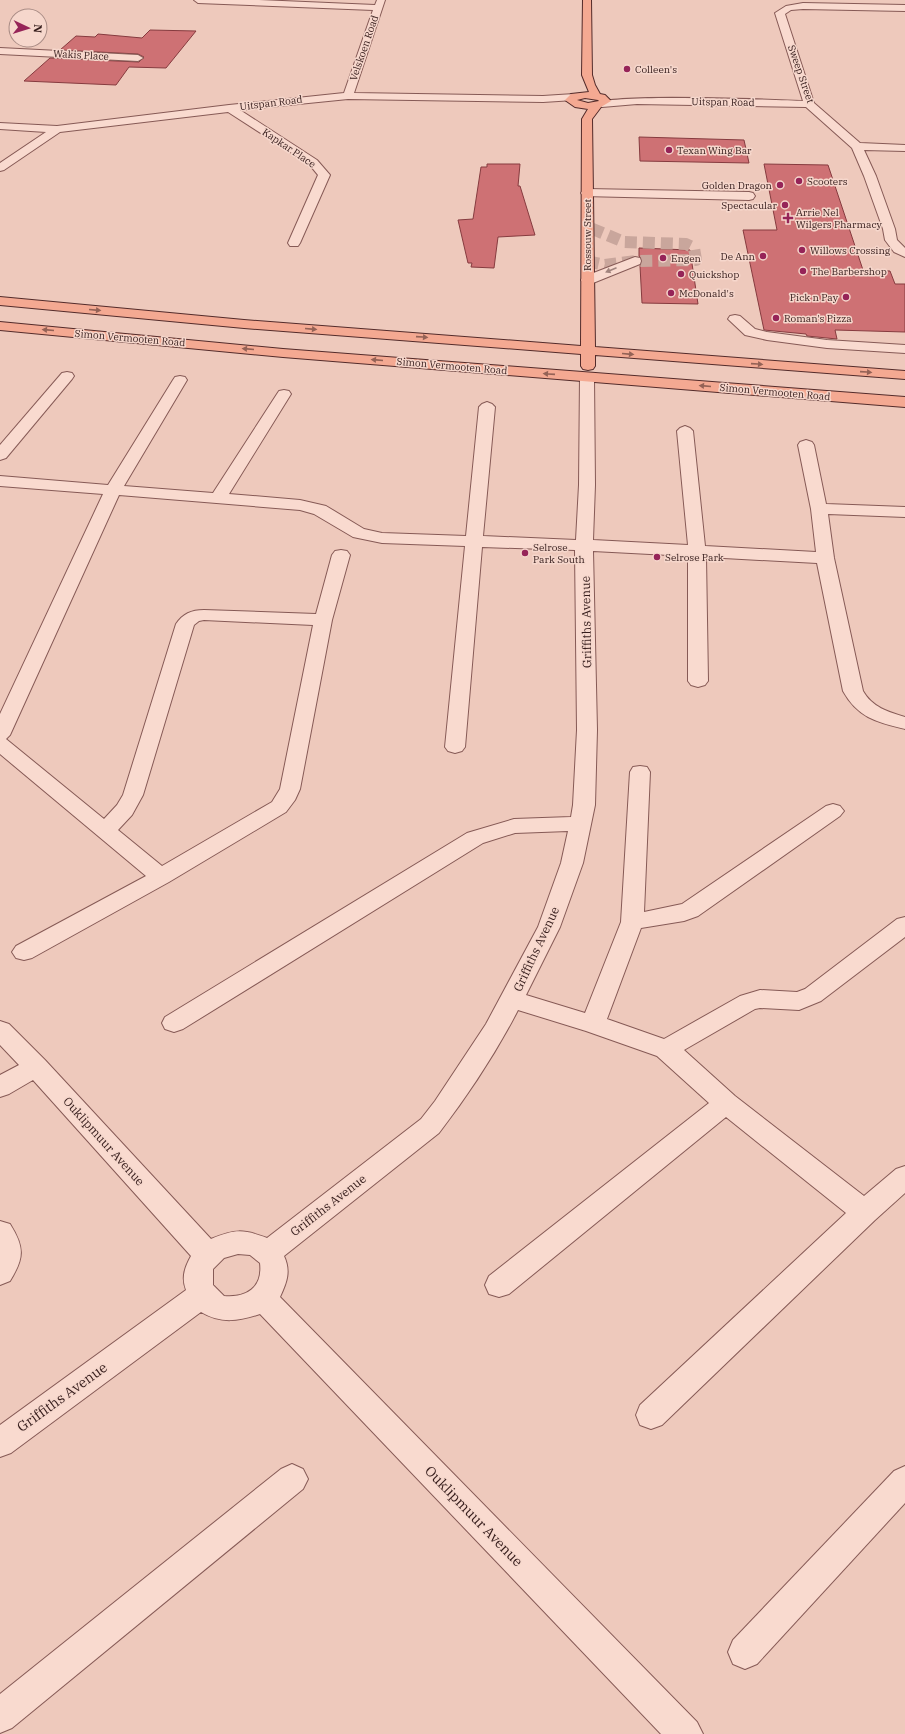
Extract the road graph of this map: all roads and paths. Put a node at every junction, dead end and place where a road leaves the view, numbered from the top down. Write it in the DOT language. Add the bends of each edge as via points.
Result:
graph roads {
  1 [pos="198,0"];
  2 [pos="588,0"];
  3 [pos="379,4"];
  4 [pos="905,8"];
  5 [pos="0,51"];
  6 [pos="138,58"];
  7 [pos="588,75"];
  8 [pos="348,96"];
  9 [pos="574,100"];
  10 [pos="599,100"];
  11 [pos="809,104"];
  12 [pos="229,108"];
  13 [pos="587,119"];
  14 [pos="0,126"];
  15 [pos="57,129"];
  16 [pos="857,146"];
  17 [pos="905,148"];
  18 [pos="0,168"];
  19 [pos="587,193"];
  20 [pos="749,196"];
  21 [pos="294,243"];
  22 [pos="905,253"];
  23 [pos="635,261"];
  24 [pos="588,280"];
  25 [pos="0,301"];
  26 [pos="735,319"];
  27 [pos="0,326"];
  28 [pos="589,350"];
  29 [pos="905,350"];
  30 [pos="905,375"];
  31 [pos="67,376"];
  32 [pos="588,377"];
  33 [pos="180,380"];
  34 [pos="284,394"];
  35 [pos="905,402"];
  36 [pos="487,407"];
  37 [pos="685,431"];
  38 [pos="806,445"];
  39 [pos="0,455"];
  40 [pos="0,482"];
  41 [pos="113,490"];
  42 [pos="218,498"];
  43 [pos="819,509"];
  44 [pos="905,512"];
  45 [pos="475,542"];
  46 [pos="584,545"];
  47 [pos="697,551"];
  48 [pos="341,555"];
  49 [pos="825,558"];
  50 [pos="323,620"];
  51 [pos="698,681"];
  52 [pos="905,723"];
  53 [pos="0,735"];
  54 [pos="0,744"];
  55 [pos="455,747"];
  56 [pos="640,772"];
  57 [pos="833,811"];
  58 [pos="580,824"];
  59 [pos="105,830"];
  60 [pos="161,877"];
  61 [pos="632,922"];
  62 [pos="905,925"];
  63 [pos="24,952"];
  64 [pos="512,1000"];
  65 [pos="174,1023"];
  66 [pos="593,1024"];
  67 [pos="0,1030"];
  68 [pos="666,1050"];
  69 [pos="36,1067"];
  70 [pos="0,1087"];
  71 [pos="726,1103"];
  72 [pos="905,1177"];
  73 [pos="865,1212"];
  74 [pos="0,1232"];
  75 [pos="268,1253"];
  76 [pos="208,1255"];
  77 [pos="0,1273"];
  78 [pos="499,1285"];
  79 [pos="202,1295"];
  80 [pos="263,1298"];
  81 [pos="650,1415"];
  82 [pos="0,1443"];
  83 [pos="292,1479"];
  84 [pos="905,1481"];
  85 [pos="745,1652"];
  86 [pos="0,1716"];
  87 [pos="685,1734"];
  1 -- 3 [label="street"];
  2 -- 7 [label="main road"];
  3 -- 8 [label="street, Velskoen Road"];
  4 -- 11 [label="street, Sweep Street" via="803,6 783,10 780,14"];
  5 -- 6 [label="street, Wakis Place"];
  7 -- 9 [label="main road"];
  7 -- 10 [label="main road" via="590,85"];
  8 -- 9 [label="street, Uitspan Road"];
  8 -- 12 [label="street, Uitspan Road"];
  9 -- 10 [label="main road" via="582,106"];
  9 -- 13 [label="main road"];
  10 -- 11 [label="street, Uitspan Road" via="686,105"];
  10 -- 13 [label="main road"];
  11 -- 16 [label="street, Sweep Street"];
  12 -- 15 [label="street, Uitspan Road"];
  12 -- 21 [label="street, Kapkar Place" via="313,162 324,175"];
  13 -- 19 [label="main road, Rossouw Street"];
  14 -- 15 [label="street, Uitspan Road"];
  15 -- 18 [label="street"];
  16 -- 17 [label="street"];
  16 -- 22 [label="street, Sweep Street" via="870,176 891,240"];
  19 -- 20 [label="street"];
  19 -- 24 [label="main road, Rossouw Street"];
  23 -- 24 [label="street, one-way"];
  24 -- 28 [label="main road, Rossouw Street"];
  25 -- 28 [label="main road, one-way" via="244,324"];
  26 -- 29 [label="street" via="750,332 767,336"];
  32 -- 27 [label="main road, Simon Vermooten Road, one-way"];
  28 -- 30 [label="main road, one-way"];
  28 -- 32 [label="main road, Rossouw Street"];
  31 -- 39 [label="street"];
  35 -- 32 [label="main road, Simon Vermooten Road, one-way"];
  32 -- 46 [label="street, Griffiths Avenue"];
  33 -- 41 [label="street"];
  34 -- 42 [label="street"];
  36 -- 45 [label="street"];
  37 -- 47 [label="street"];
  38 -- 43 [label="street"];
  40 -- 41 [label="street"];
  41 -- 42 [label="street"];
  41 -- 53 [label="street"];
  42 -- 45 [label="street" via="306,506 320,510 359,533 382,538"];
  43 -- 44 [label="street"];
  43 -- 49 [label="street"];
  45 -- 46 [label="street"];
  45 -- 55 [label="street"];
  46 -- 47 [label="street"];
  46 -- 58 [label="street, Griffiths Avenue" via="587,730 584,805"];
  47 -- 49 [label="street"];
  47 -- 51 [label="street"];
  48 -- 50 [label="street"];
  49 -- 52 [label="street" via="852,691 862,705 876,714"];
  50 -- 59 [label="street" via="204,615 190,618 185,624 128,808"];
  50 -- 60 [label="street" via="290,789 285,800 279,807"];
  54 -- 59 [label="street"];
  56 -- 61 [label="street"];
  57 -- 61 [label="street" via="690,910"];
  58 -- 64 [label="street, Griffiths Avenue" via="572,863 549,927"];
  58 -- 65 [label="street" via="514,826 475,838"];
  59 -- 60 [label="street"];
  60 -- 63 [label="street"];
  61 -- 66 [label="street"];
  62 -- 68 [label="street" via="813,995 799,1000 760,999 748,1002"];
  64 -- 66 [label="street"];
  64 -- 75 [label="street, Griffiths Avenue" via="496,1029 430,1126"];
  66 -- 68 [label="street"];
  67 -- 69 [label="street, Ouklipmuur Avenue"];
  68 -- 71 [label="street"];
  69 -- 70 [label="street"];
  69 -- 76 [label="street, Ouklipmuur Avenue"];
  71 -- 73 [label="street"];
  71 -- 78 [label="street"];
  72 -- 73 [label="street"];
  73 -- 81 [label="street"];
  74 -- 77 [label="street" via="8,1244 7,1262"];
  75 -- 76 [label="street" via="255,1245 238,1242 222,1246"];
  75 -- 80 [label="street" via="275,1267 273,1283"];
  76 -- 79 [label="street" via="199,1268 197,1282"];
  79 -- 80 [label="street" via="213,1305 229,1309 245,1307"];
  79 -- 82 [label="street, Griffiths Avenue"];
  80 -- 87 [label="street, Ouklipmuur Avenue"];
  83 -- 86 [label="street"];
  84 -- 85 [label="street"];
}
